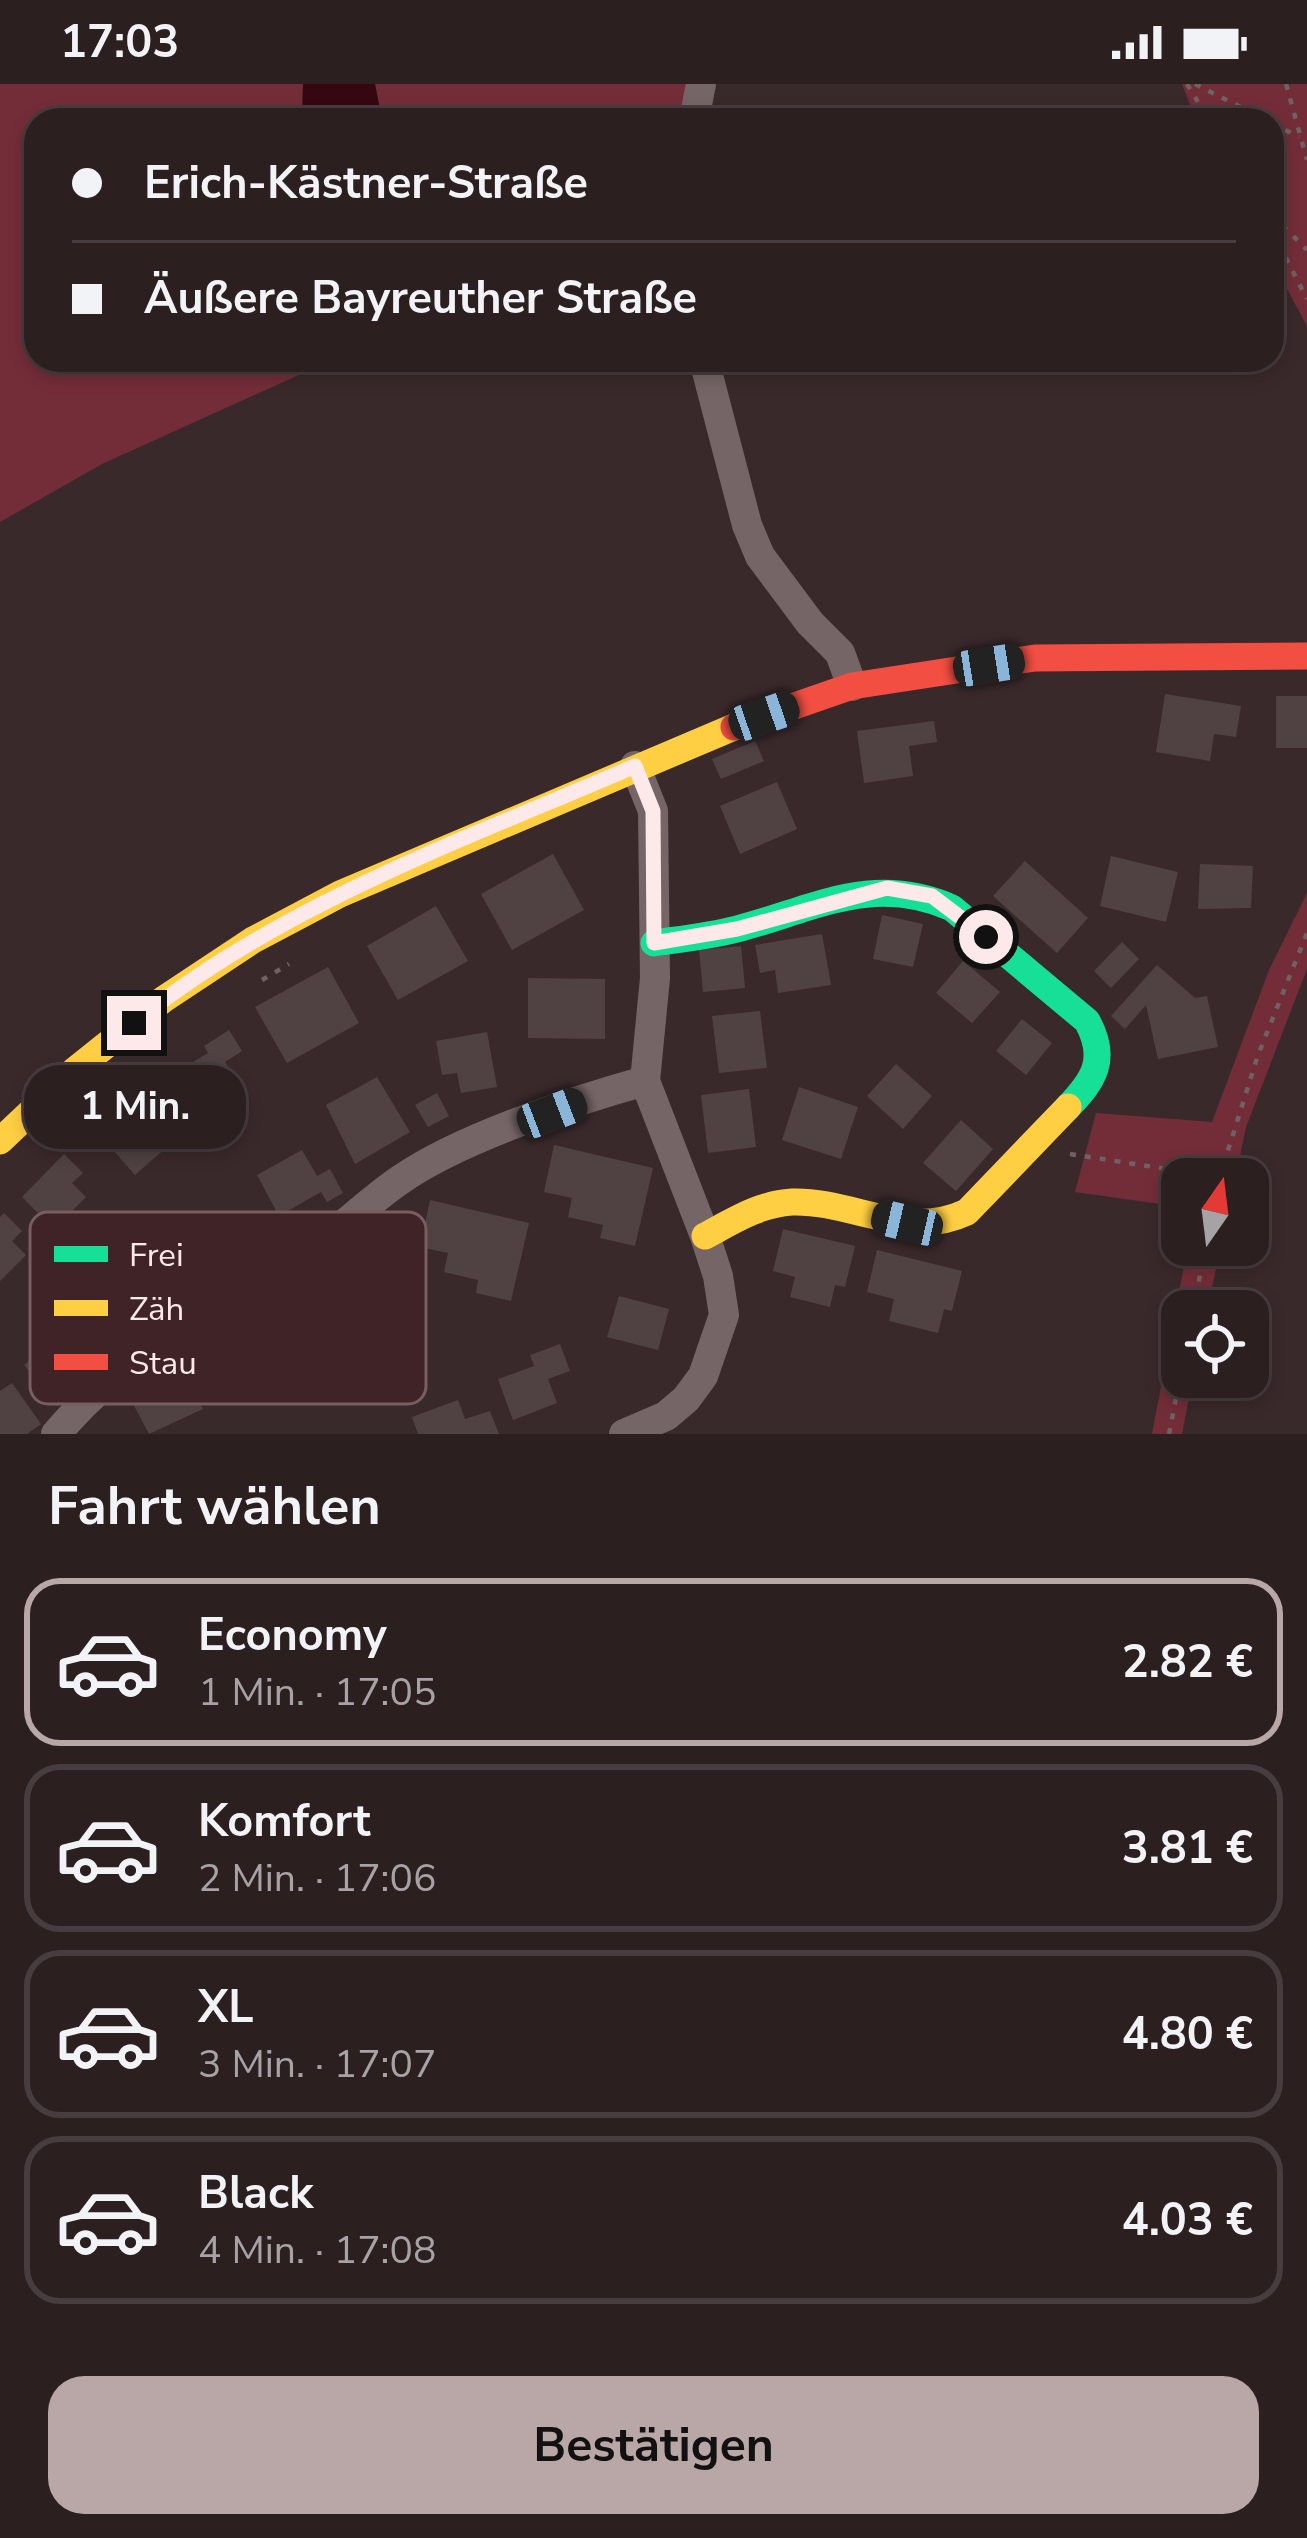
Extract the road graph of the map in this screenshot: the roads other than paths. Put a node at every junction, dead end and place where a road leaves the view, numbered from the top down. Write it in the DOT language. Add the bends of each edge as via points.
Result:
graph roads {
  1 [pos="707,372"];
  2 [pos="1307,656"];
  3 [pos="852,686"];
  4 [pos="635,766"];
  5 [pos="654,943"];
  6 [pos="645,1081"];
  7 [pos="0,1141"];
  8 [pos="361,1212"];
  9 [pos="705,1236"];
  10 [pos="87,1404"];
  11 [pos="56,1434"];
  12 [pos="624,1434"];
  1 -- 3 [label="street" via="760,556 840,653"];
  2 -- 3 [label="street" via="1035,658"];
  3 -- 4 [label="street"];
  4 -- 5 [label="street" via="653,811"];
  4 -- 7 [label="street" via="253,940 164,999"];
  5 -- 6 [label="street"];
  5 -- 9 [label="street" via="737,929 866,891 932,896 1094,1031 1090,1084 967,1212 907,1223 794,1202 755,1209"];
  6 -- 8 [label="street" via="429,1162"];
  6 -- 9 [label="street"];
  9 -- 12 [label="street" via="724,1315 716,1348 686,1399"];
  10 -- 11 [label="street"];
}
